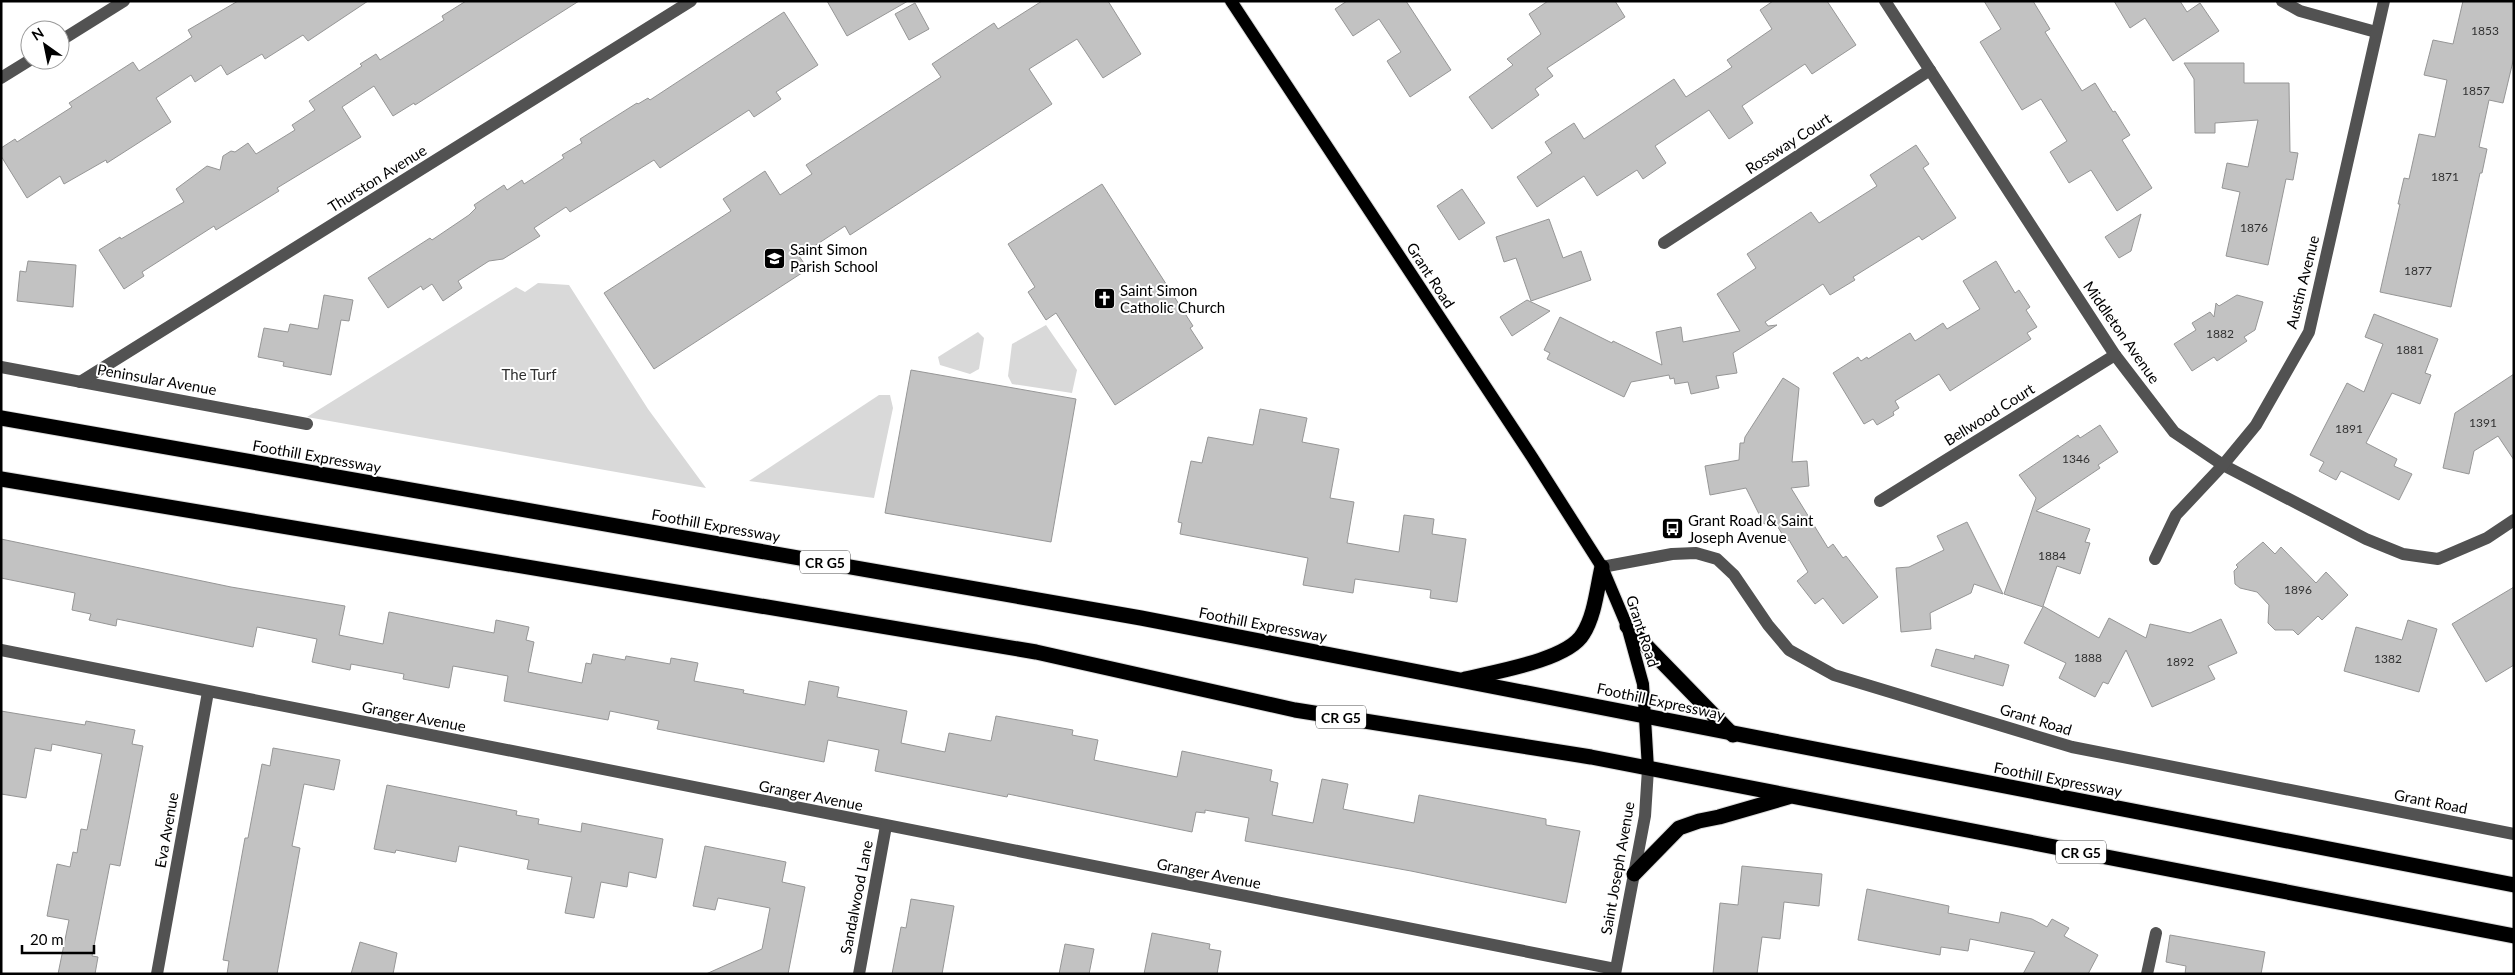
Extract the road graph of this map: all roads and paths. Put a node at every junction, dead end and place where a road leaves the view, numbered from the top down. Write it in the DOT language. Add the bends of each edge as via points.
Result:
graph roads {
  1 [pos="124,1"];
  2 [pos="691,1"];
  3 [pos="1231,1"];
  4 [pos="1885,1"];
  5 [pos="2282,1"];
  6 [pos="2384,1"];
  7 [pos="2376,32"];
  8 [pos="70,35"];
  9 [pos="20,66"];
  10 [pos="1930,70"];
  11 [pos="1,78"];
  12 [pos="1664,243"];
  13 [pos="2116,355"];
  14 [pos="1,367"];
  15 [pos="80,382"];
  16 [pos="1,418"];
  17 [pos="308,424"];
  18 [pos="2223,465"];
  19 [pos="1,479"];
  20 [pos="1880,501"];
  21 [pos="2514,520"];
  22 [pos="2154,559"];
  23 [pos="1602,567"];
  24 [pos="1626,626"];
  25 [pos="1,650"];
  26 [pos="1459,680"];
  27 [pos="208,692"];
  28 [pos="1647,715"];
  29 [pos="1733,735"];
  30 [pos="1648,768"];
  31 [pos="1790,796"];
  32 [pos="886,826"];
  33 [pos="2514,834"];
  34 [pos="1634,874"];
  35 [pos="2514,885"];
  36 [pos="2156,933"];
  37 [pos="2514,936"];
  38 [pos="1615,972"];
  39 [pos="157,974"];
  40 [pos="859,974"];
  41 [pos="2147,974"];
  1 -- 8 [label="street"];
  2 -- 15 [label="street, Thurston Avenue"];
  3 -- 23 [label="main road, Grant Road"];
  4 -- 10 [label="street, Middleton Avenue"];
  5 -- 7 [label="street" via="2300,11"];
  6 -- 7 [label="street, Austin Avenue"];
  7 -- 18 [label="street, Austin Avenue" via="2309,332 2256,426"];
  9 -- 11 [label="street"];
  10 -- 12 [label="street, Rossway Court"];
  10 -- 13 [label="street, Middleton Avenue"];
  13 -- 18 [label="street, Middleton Avenue" via="2174,432"];
  13 -- 20 [label="street, Bellwood Court"];
  14 -- 15 [label="street, Peninsular Avenue"];
  15 -- 17 [label="street, Peninsular Avenue"];
  16 -- 26 [label="highway, Foothill Expressway / CR G5" via="1141,618"];
  18 -- 21 [label="street, Middleton Avenue" via="2366,539 2403,554 2438,559 2487,538"];
  18 -- 22 [label="street, Austin Avenue" via="2176,515"];
  19 -- 30 [label="highway, CR G5" via="1036,652 1295,710"];
  23 -- 24 [label="main road, Grant Road"];
  23 -- 26 [label="highway" via="1590,619 1579,640 1560,653 1533,663"];
  23 -- 33 [label="street, Grant Road" via="1672,554 1696,553 1717,559 1728,568 1789,650 1834,675 2072,747"];
  24 -- 28 [label="main road, Grant Road" via="1644,684"];
  24 -- 29 [label="highway"];
  25 -- 27 [label="street, Granger Avenue"];
  26 -- 28 [label="highway, Foothill Expressway / CR G5"];
  27 -- 32 [label="street, Granger Avenue"];
  27 -- 39 [label="street, Eva Avenue"];
  28 -- 29 [label="highway, Foothill Expressway / CR G5"];
  28 -- 30 [label="main road, Grant Road"];
  29 -- 35 [label="highway, Foothill Expressway / CR G5"];
  30 -- 31 [label="highway, CR G5"];
  30 -- 34 [label="street, Saint Joseph Avenue" via="1645,816"];
  31 -- 34 [label="highway" via="1679,828"];
  31 -- 37 [label="highway, CR G5"];
  32 -- 38 [label="street, Granger Avenue"];
  32 -- 40 [label="street, Sandalwood Lane"];
  34 -- 38 [label="street, Saint Joseph Avenue"];
  36 -- 41 [label="street"];
}
